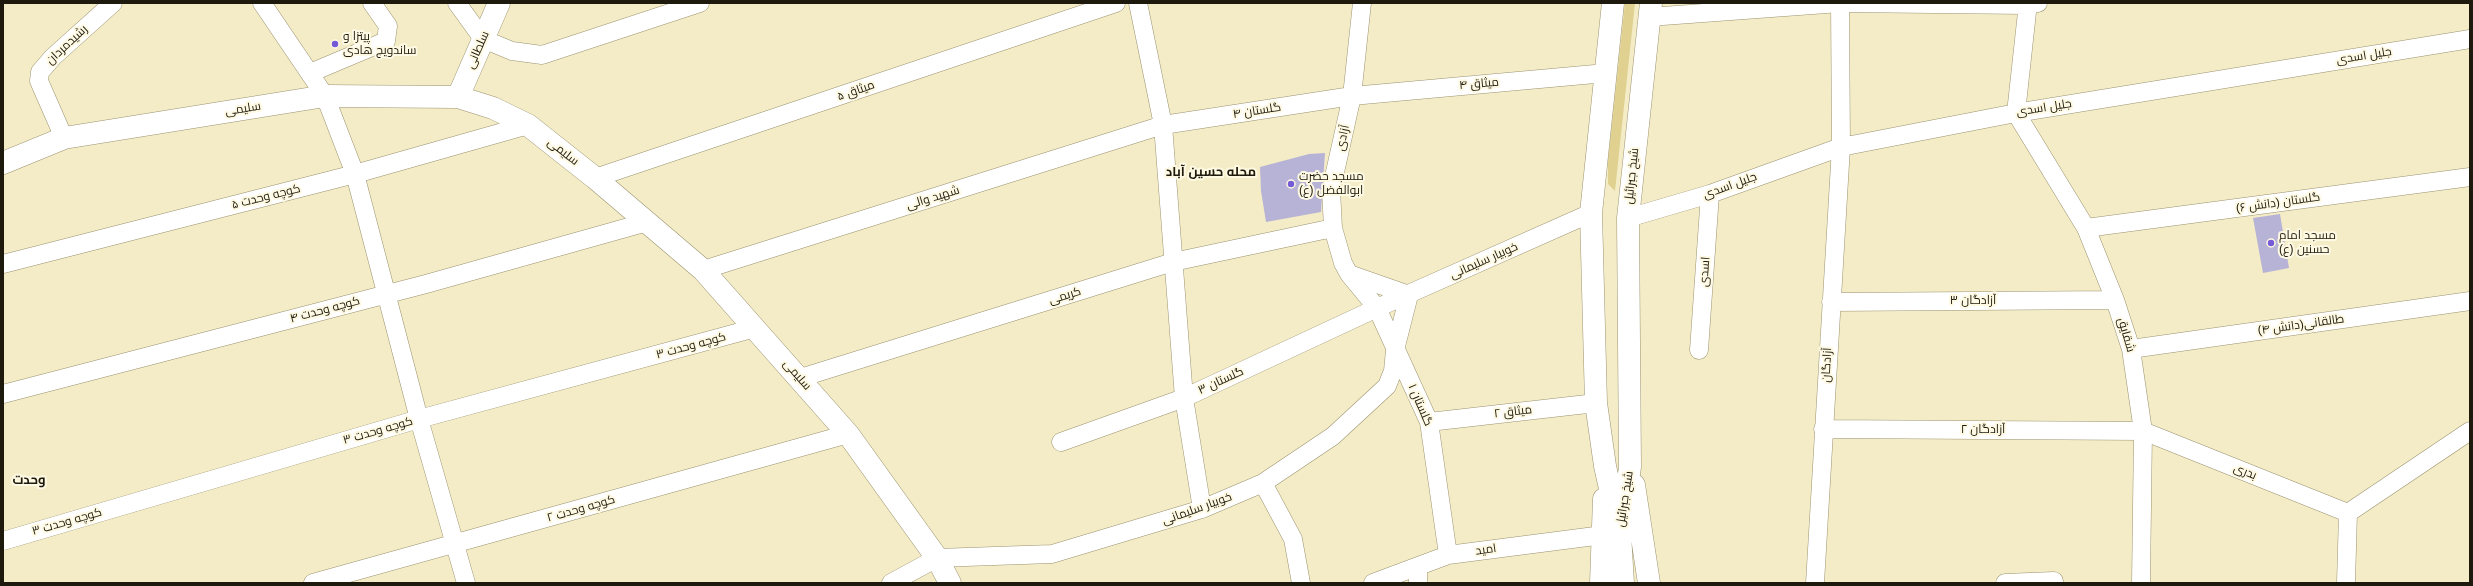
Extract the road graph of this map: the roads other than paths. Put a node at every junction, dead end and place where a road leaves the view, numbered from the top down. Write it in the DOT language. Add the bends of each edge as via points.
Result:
graph roads {
  1 [pos="113,3"];
  2 [pos="262,3"];
  3 [pos="372,3"];
  4 [pos="457,3"];
  5 [pos="499,3"];
  6 [pos="700,3"];
  7 [pos="1116,3"];
  8 [pos="1138,3"];
  9 [pos="1362,3"];
  10 [pos="1613,3"];
  11 [pos="1840,3"];
  12 [pos="2031,4"];
  13 [pos="1650,10"];
  14 [pos="483,39"];
  15 [pos="2470,39"];
  16 [pos="310,73"];
  17 [pos="1606,73"];
  18 [pos="325,96"];
  19 [pos="1352,96"];
  20 [pos="458,97"];
  21 [pos="2016,113"];
  22 [pos="528,125"];
  23 [pos="1163,125"];
  24 [pos="64,138"];
  25 [pos="1842,147"];
  26 [pos="3,163"];
  27 [pos="355,174"];
  28 [pos="2470,177"];
  29 [pos="596,178"];
  30 [pos="1710,194"];
  31 [pos="1591,213"];
  32 [pos="1628,218"];
  33 [pos="647,222"];
  34 [pos="1333,228"];
  35 [pos="2086,228"];
  36 [pos="1173,262"];
  37 [pos="3,264"];
  38 [pos="703,270"];
  39 [pos="1348,274"];
  40 [pos="387,293"];
  41 [pos="1409,295"];
  42 [pos="2115,300"];
  43 [pos="2470,301"];
  44 [pos="1831,302"];
  45 [pos="1377,308"];
  46 [pos="755,328"];
  47 [pos="1395,350"];
  48 [pos="1699,350"];
  49 [pos="2131,350"];
  50 [pos="800,378"];
  51 [pos="3,394"];
  52 [pos="1184,398"];
  53 [pos="1596,403"];
  54 [pos="419,420"];
  55 [pos="1429,422"];
  56 [pos="1823,429"];
  57 [pos="2143,431"];
  58 [pos="2470,431"];
  59 [pos="848,434"];
  60 [pos="1061,442"];
  61 [pos="1630,468"];
  62 [pos="1263,483"];
  63 [pos="1202,509"];
  64 [pos="2348,513"];
  65 [pos="1611,534"];
  66 [pos="3,540"];
  67 [pos="456,544"];
  68 [pos="1448,555"];
  69 [pos="937,558"];
  70 [pos="1418,575"];
  71 [pos="313,583"];
  72 [pos="466,583"];
  73 [pos="891,583"];
  74 [pos="950,583"];
  75 [pos="1302,583"];
  76 [pos="1374,583"];
  77 [pos="1601,583"];
  78 [pos="1623,583"];
  79 [pos="1649,583"];
  80 [pos="1815,583"];
  81 [pos="2004,583"];
  82 [pos="2054,583"];
  83 [pos="2141,583"];
  84 [pos="2346,583"];
  1 -- 24 [label="street, رشیدمردان" via="40,72 39,81"];
  2 -- 16 [label="street"];
  3 -- 16 [label="street" via="388,26 386,41"];
  4 -- 14 [label="street"];
  5 -- 14 [label="street, سلطانی"];
  6 -- 14 [label="street" via="542,55 512,51"];
  7 -- 29 [label="street, میثاق ۵"];
  8 -- 23 [label="street"];
  9 -- 19 [label="street, آزادی"];
  10 -- 17 [label="street, شیخ جبرائیل"];
  11 -- 12 [label="street"];
  11 -- 13 [label="street"];
  11 -- 25 [label="street, آزادگان"];
  12 -- 21 [label="street"];
  13 -- 32 [label="street, شیخ جبرائیل"];
  14 -- 20 [label="street, سلطانی"];
  15 -- 21 [label="street, جلیل اسدی"];
  16 -- 18 [label="street"];
  17 -- 19 [label="street, میثاق ۴"];
  17 -- 31 [label="street, شیخ جبرائیل"];
  18 -- 20 [label="street, سلیمی"];
  18 -- 24 [label="street, سلیمی"];
  18 -- 27 [label="street"];
  19 -- 23 [label="street, گلستان ۴"];
  19 -- 34 [label="street, آزادی" via="1331,190"];
  20 -- 22 [label="street, سلیمی" via="493,108"];
  21 -- 25 [label="street, جلیل اسدی"];
  21 -- 35 [label="street, شقایق"];
  22 -- 27 [label="street, کوچه وحدت ۵"];
  22 -- 29 [label="street, سلیمی"];
  23 -- 36 [label="street"];
  23 -- 38 [label="street, شهید والی"];
  24 -- 26 [label="street, سلیمی"];
  25 -- 30 [label="street, جلیل اسدی"];
  25 -- 44 [label="street, آزادگان"];
  27 -- 37 [label="street, کوچه وحدت ۵"];
  27 -- 40 [label="street"];
  28 -- 35 [label="street, گلستان (دانش ۶)"];
  29 -- 33 [label="street, سلیمی"];
  30 -- 32 [label="street, جلیل اسدی"];
  30 -- 48 [label="street, اسدی"];
  31 -- 41 [label="street, خوبیار سلیمانی"];
  31 -- 53 [label="street, شیخ جبرائیل"];
  32 -- 61 [label="street, شیخ جبرائیل"];
  33 -- 38 [label="street, سلیمی"];
  33 -- 40 [label="street, کوچه وحدت ۴"];
  34 -- 36 [label="street, کریمی"];
  34 -- 39 [label="street, آزادی"];
  35 -- 42 [label="street, شقایق"];
  36 -- 50 [label="street, کریمی"];
  36 -- 52 [label="street"];
  38 -- 46 [label="street, سلیمی"];
  39 -- 41 [label="street"];
  39 -- 45 [label="street, آزادی"];
  40 -- 51 [label="street, کوچه وحدت ۴"];
  40 -- 54 [label="street"];
  41 -- 45 [label="street, خوبیار سلیمانی"];
  41 -- 47 [label="street"];
  42 -- 44 [label="street, آزادگان ۳"];
  42 -- 49 [label="street, شقایق"];
  43 -- 49 [label="street, طالقانی(دانش ۴)"];
  44 -- 56 [label="street, آزادگان"];
  45 -- 47 [label="street, گلستان ۱"];
  45 -- 52 [label="street, گلستان ۳"];
  46 -- 50 [label="street, سلیمی"];
  46 -- 54 [label="street, کوچه وحدت ۳"];
  47 -- 55 [label="street, گلستان ۱"];
  47 -- 62 [label="street, خوبیار سلیمانی" via="1394,371 1387,386 1371,403 1333,436"];
  49 -- 57 [label="street, شقایق"];
  50 -- 59 [label="street, سلیمی"];
  52 -- 60 [label="street, گلستان ۳"];
  52 -- 63 [label="street"];
  53 -- 55 [label="street, میثاق ۲"];
  53 -- 65 [label="street, شیخ جبرائیل"];
  54 -- 66 [label="street, کوچه وحدت ۳"];
  54 -- 67 [label="street"];
  55 -- 68 [label="street, گلستان ۱"];
  56 -- 57 [label="street, آزادگان ۲"];
  56 -- 80 [label="street, آزادگان"];
  57 -- 64 [label="street, بدری"];
  57 -- 83 [label="street, شقایق"];
  58 -- 64 [label="street"];
  59 -- 67 [label="street, کوچه وحدت ۲"];
  59 -- 69 [label="street, سلیمی"];
  61 -- 65 [label="street, شیخ جبرائیل"];
  61 -- 79 [label="street"];
  62 -- 63 [label="street, خوبیار سلیمانی"];
  62 -- 75 [label="street" via="1293,539"];
  63 -- 69 [label="street, خوبیار سلیمانی" via="1052,554"];
  64 -- 84 [label="street"];
  65 -- 68 [label="street, امید"];
  65 -- 77 [label="street"];
  65 -- 78 [label="street"];
  67 -- 71 [label="street, کوچه وحدت ۲"];
  67 -- 72 [label="street"];
  68 -- 70 [label="street, امید"];
  69 -- 73 [label="street"];
  69 -- 74 [label="street, سلیمی"];
  70 -- 76 [label="street, امید"];
  81 -- 82 [label="street"];
}
